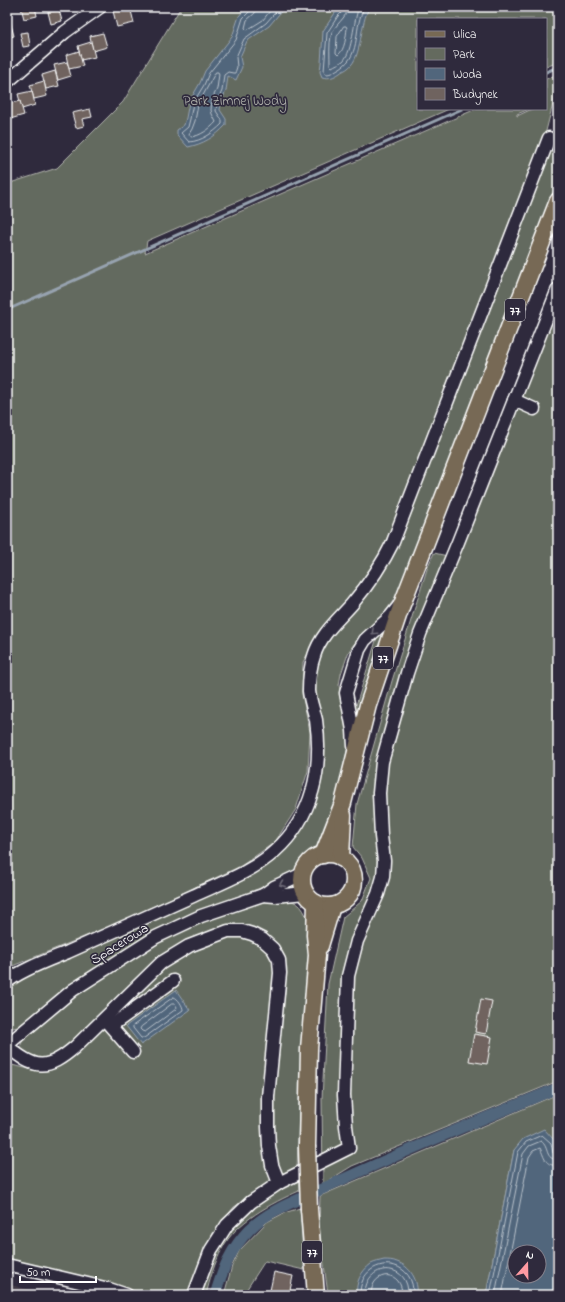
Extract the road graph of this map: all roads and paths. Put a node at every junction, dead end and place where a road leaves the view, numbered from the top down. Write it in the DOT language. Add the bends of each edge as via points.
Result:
graph roads {
  1 [pos="100,7"];
  2 [pos="7,82"];
  3 [pos="549,138"];
  4 [pos="558,201"];
  5 [pos="558,289"];
  6 [pos="514,400"];
  7 [pos="534,409"];
  8 [pos="407,591"];
  9 [pos="352,764"];
  10 [pos="343,804"];
  11 [pos="323,855"];
  12 [pos="341,858"];
  13 [pos="302,874"];
  14 [pos="263,895"];
  15 [pos="310,898"];
  16 [pos="332,906"];
  17 [pos="317,955"];
  18 [pos="174,981"];
  19 [pos="7,982"];
  20 [pos="107,1022"];
  21 [pos="7,1046"];
  22 [pos="133,1052"];
  23 [pos="279,1183"];
  24 [pos="7,1265"];
  25 [pos="127,1295"];
  26 [pos="194,1295"];
  27 [pos="316,1295"];
  1 -- 2 [label="street" via="65,32"];
  3 -- 19 [label="street" via="385,560 352,604 330,627 314,655 309,692 315,718 318,764 316,779 300,821 275,852 261,856 241,874 32,967"];
  4 -- 8 [label="main road, 77"];
  5 -- 6 [label="street"];
  6 -- 7 [label="street"];
  6 -- 23 [label="street" via="425,635 406,673 382,762 379,793 384,877 357,941 348,976 344,1095 349,1148"];
  8 -- 9 [label="main road, 77" via="376,680"];
  8 -- 9 [label="street, one-way" via="396,610 362,645 351,676 346,693 354,736"];
  9 -- 10 [label="main road, 77"];
  10 -- 11 [label="main road, 77"];
  10 -- 12 [label="main road, 77"];
  11 -- 12 [label="main road"];
  11 -- 13 [label="main road" via="310,862"];
  12 -- 16 [label="main road" via="352,869 353,885 346,898"];
  13 -- 14 [label="street, Spacerowa, one-way"];
  13 -- 15 [label="main road, 77" via="302,886"];
  14 -- 15 [label="street, Spacerowa"];
  14 -- 21 [label="street, Spacerowa" via="201,916 156,937 73,990"];
  15 -- 16 [label="main road" via="322,905"];
  15 -- 17 [label="main road, 77"];
  16 -- 17 [label="main road, 77"];
  17 -- 27 [label="main road, 77, bridge" via="309,1049 307,1146"];
  18 -- 20 [label="street"];
  20 -- 21 [label="street" via="54,1062 41,1065 31,1063"];
  20 -- 22 [label="street"];
  20 -- 23 [label="street" via="161,963 189,946 228,931 242,931 262,940 272,949 279,960 280,973 268,1097 268,1127 272,1165"];
  23 -- 26 [label="street" via="251,1202 227,1225 210,1250"];
  24 -- 25 [label="street"];
}
